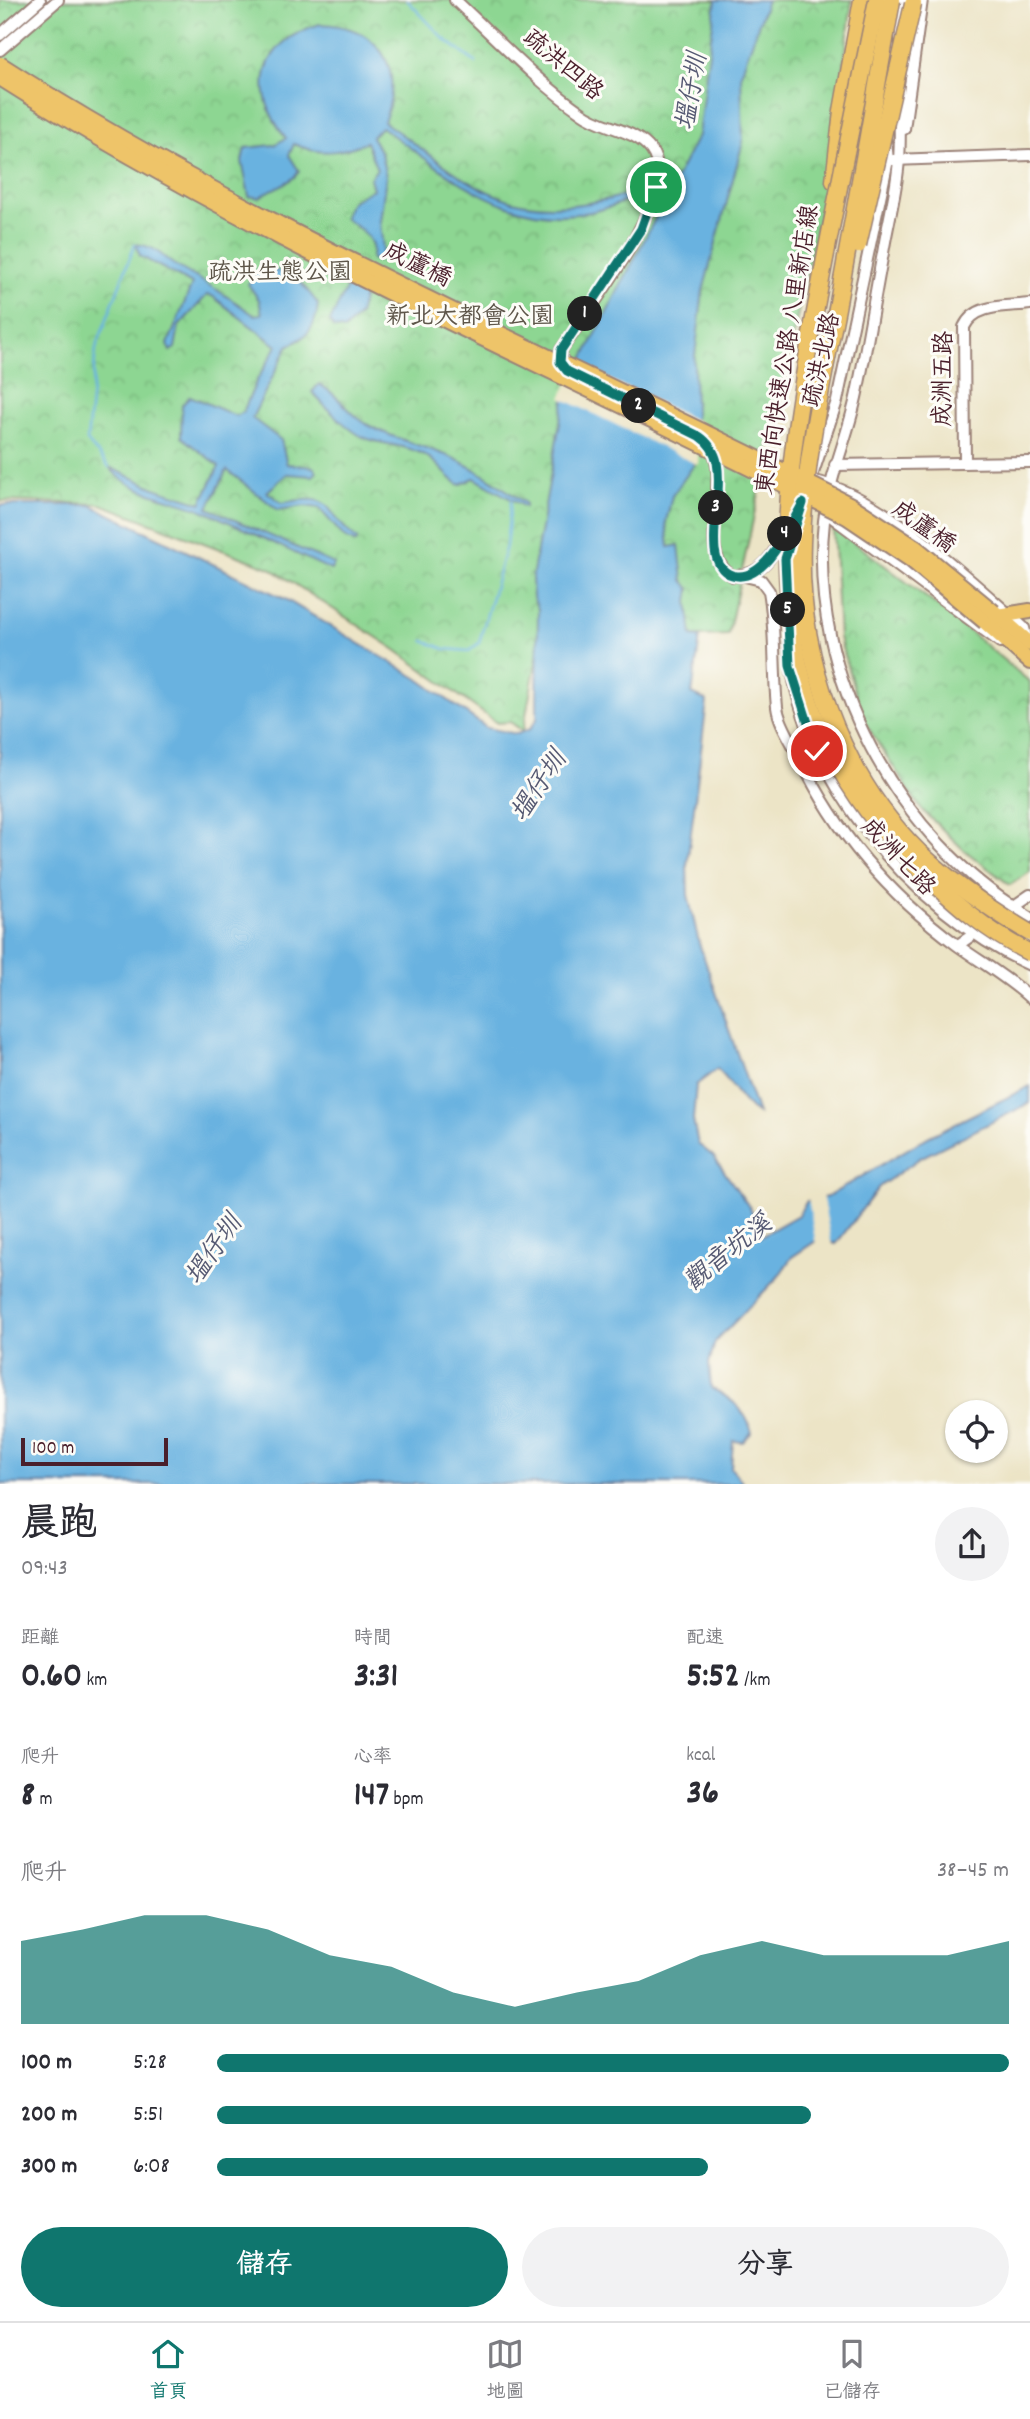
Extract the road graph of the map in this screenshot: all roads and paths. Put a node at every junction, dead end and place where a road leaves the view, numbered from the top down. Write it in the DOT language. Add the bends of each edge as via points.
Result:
graph roads {
  1 [pos="40,0"];
  2 [pos="58,0"];
  3 [pos="455,0"];
  4 [pos="862,0"];
  5 [pos="875,0"];
  6 [pos="892,0"];
  7 [pos="903,0"];
  8 [pos="913,0"];
  9 [pos="922,0"];
  10 [pos="0,35"];
  11 [pos="0,50"];
  12 [pos="0,64"];
  13 [pos="0,78"];
  14 [pos="1030,155"];
  15 [pos="893,160"];
  16 [pos="828,243"];
  17 [pos="1030,304"];
  18 [pos="837,307"];
  19 [pos="1030,462"];
  20 [pos="965,463"];
  21 [pos="835,466"];
  22 [pos="811,480"];
  23 [pos="829,484"];
  24 [pos="803,503"];
  25 [pos="825,512"];
  26 [pos="742,576"];
  27 [pos="1030,611"];
  28 [pos="996,616"];
  29 [pos="1027,650"];
  30 [pos="1030,895"];
  31 [pos="1012,907"];
  32 [pos="1030,917"];
  33 [pos="1030,933"];
  34 [pos="974,934"];
  35 [pos="958,945"];
  36 [pos="1030,953"];
  37 [pos="1030,965"];
  38 [pos="1030,998"];
  1 -- 10 [label="street"];
  2 -- 11 [label="street"];
  3 -- 26 [label="street, 疏洪四路, bridge" via="560,97 586,116 638,139 653,152 656,187 641,229 561,350 560,362 567,371 699,436 713,451 718,465 718,561 725,572"];
  4 -- 16 [label="highway, bridge" via="842,111"];
  5 -- 15 [label="street, 疏洪北路"];
  5 -- 16 [label="highway, 東西向快速公路 八里新店線, bridge"];
  6 -- 18 [label="highway, 東西向快速公路 八里新店線, bridge"];
  7 -- 15 [label="street, 疏洪北路"];
  8 -- 18 [label="highway, bridge" via="856,252"];
  9 -- 15 [label="street, 疏洪北路"];
  12 -- 28 [label="main road, 成蘆橋, bridge" via="174,167 313,240 851,505 915,547"];
  13 -- 28 [label="main road, 成蘆橋, bridge" via="89,134 250,222 847,517"];
  14 -- 15 [label="street"];
  15 -- 21 [label="street, 疏洪北路" via="857,396"];
  15 -- 22 [label="street, 疏洪北路" via="836,401"];
  16 -- 36 [label="highway, 東西向快速公路 八里新店線, bridge" via="787,487 787,581 796,660 821,734 846,785 899,850 946,895 993,935"];
  17 -- 20 [label="street, 成洲五路" via="979,310 969,316 964,327"];
  18 -- 33 [label="highway, 東西向快速公路 八里新店線, bridge" via="819,393 802,544 809,640 818,674 850,758 918,850 972,898"];
  19 -- 20 [label="street"];
  20 -- 21 [label="street"];
  21 -- 23 [label="street, 疏洪北路"];
  22 -- 23 [label="street"];
  22 -- 24 [label="street, 疏洪北路"];
  23 -- 25 [label="street, 疏洪北路"];
  23 -- 28 [label="street" via="892,518"];
  24 -- 25 [label="street"];
  24 -- 26 [label="street" via="765,564"];
  24 -- 34 [label="street, 疏洪北路" via="785,559 790,666 817,751 846,805 878,845 940,908"];
  25 -- 29 [label="street" via="995,640"];
  25 -- 31 [label="street, 疏洪北路" via="825,604 834,654 855,717 883,770 940,842 963,868"];
  26 -- 35 [label="street, 成洲七路" via="761,580 769,591 777,709 808,774 851,842 884,881"];
  27 -- 28 [label="main road"];
  28 -- 29 [label="main road"];
  28 -- 29 [label="street" via="1024,628"];
  30 -- 31 [label="street"];
  31 -- 32 [label="street, 疏洪北路"];
  31 -- 34 [label="street"];
  34 -- 35 [label="street"];
  34 -- 37 [label="street, 疏洪北路"];
  35 -- 38 [label="street, 成洲七路" via="1002,973"];
}
